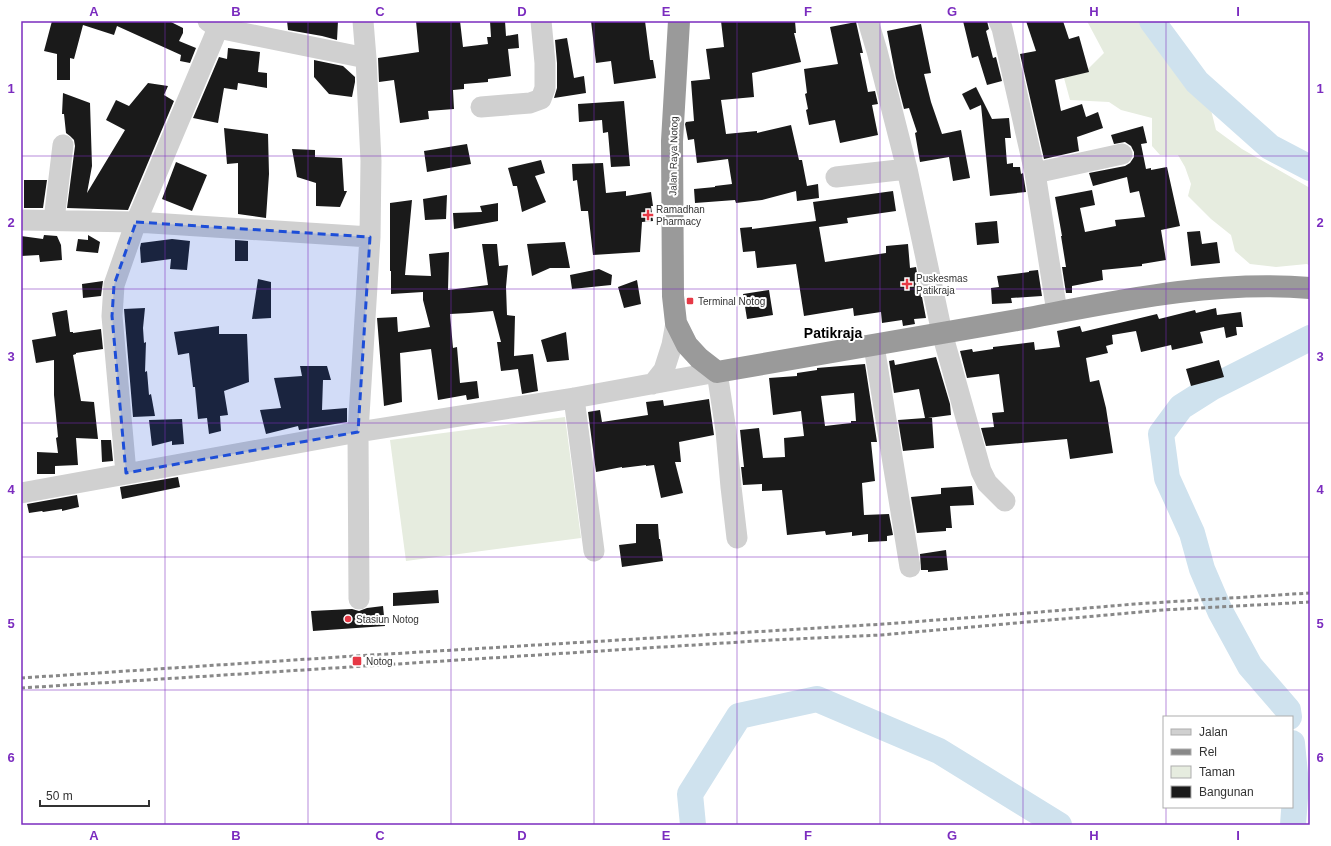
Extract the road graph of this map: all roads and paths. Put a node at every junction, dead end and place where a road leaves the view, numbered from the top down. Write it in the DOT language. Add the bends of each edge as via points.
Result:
graph roads {
  1 [pos="363,21"];
  2 [pos="541,21"];
  3 [pos="679,21"];
  4 [pos="870,21"];
  5 [pos="999,21"];
  6 [pos="216,23"];
  7 [pos="366,58"];
  8 [pos="481,107"];
  9 [pos="63,145"];
  10 [pos="1122,154"];
  11 [pos="907,169"];
  12 [pos="1035,173"];
  13 [pos="836,177"];
  14 [pos="21,220"];
  15 [pos="54,220"];
  16 [pos="136,222"];
  17 [pos="370,237"];
  18 [pos="1302,287"];
  19 [pos="1057,312"];
  20 [pos="676,323"];
  21 [pos="942,333"];
  22 [pos="874,346"];
  23 [pos="717,372"];
  24 [pos="653,384"];
  25 [pos="574,398"];
  26 [pos="358,432"];
  27 [pos="126,473"];
  28 [pos="21,493"];
  29 [pos="1005,501"];
  30 [pos="737,538"];
  31 [pos="594,551"];
  32 [pos="910,567"];
  33 [pos="359,599"];
  1 -- 7 [label="street"];
  2 -- 8 [label="street" via="545,63 545,88 541,99"];
  3 -- 20 [label="highway, Jalan Raya Notog" via="672,141 673,296"];
  4 -- 11 [label="street"];
  5 -- 12 [label="street"];
  6 -- 7 [label="street"];
  6 -- 16 [label="street"];
  7 -- 17 [label="street" via="371,161"];
  9 -- 15 [label="street"];
  10 -- 12 [label="street"];
  11 -- 13 [label="street"];
  11 -- 21 [label="street"];
  12 -- 19 [label="street"];
  14 -- 15 [label="street"];
  15 -- 16 [label="street"];
  16 -- 17 [label="street"];
  16 -- 27 [label="street" via="114,285 112,316"];
  17 -- 26 [label="street"];
  18 -- 19 [label="highway" via="1234,286 1180,291"];
  19 -- 21 [label="highway"];
  20 -- 23 [label="highway, Jalan Raya Notog" via="687,345"];
  20 -- 24 [label="street" via="664,370"];
  21 -- 22 [label="highway"];
  21 -- 29 [label="street" via="981,471 987,482"];
  22 -- 23 [label="highway"];
  22 -- 32 [label="street"];
  23 -- 24 [label="street"];
  23 -- 30 [label="street"];
  24 -- 25 [label="street"];
  25 -- 26 [label="street"];
  25 -- 31 [label="street"];
  26 -- 27 [label="street"];
  26 -- 33 [label="street"];
  27 -- 28 [label="street"];
}
